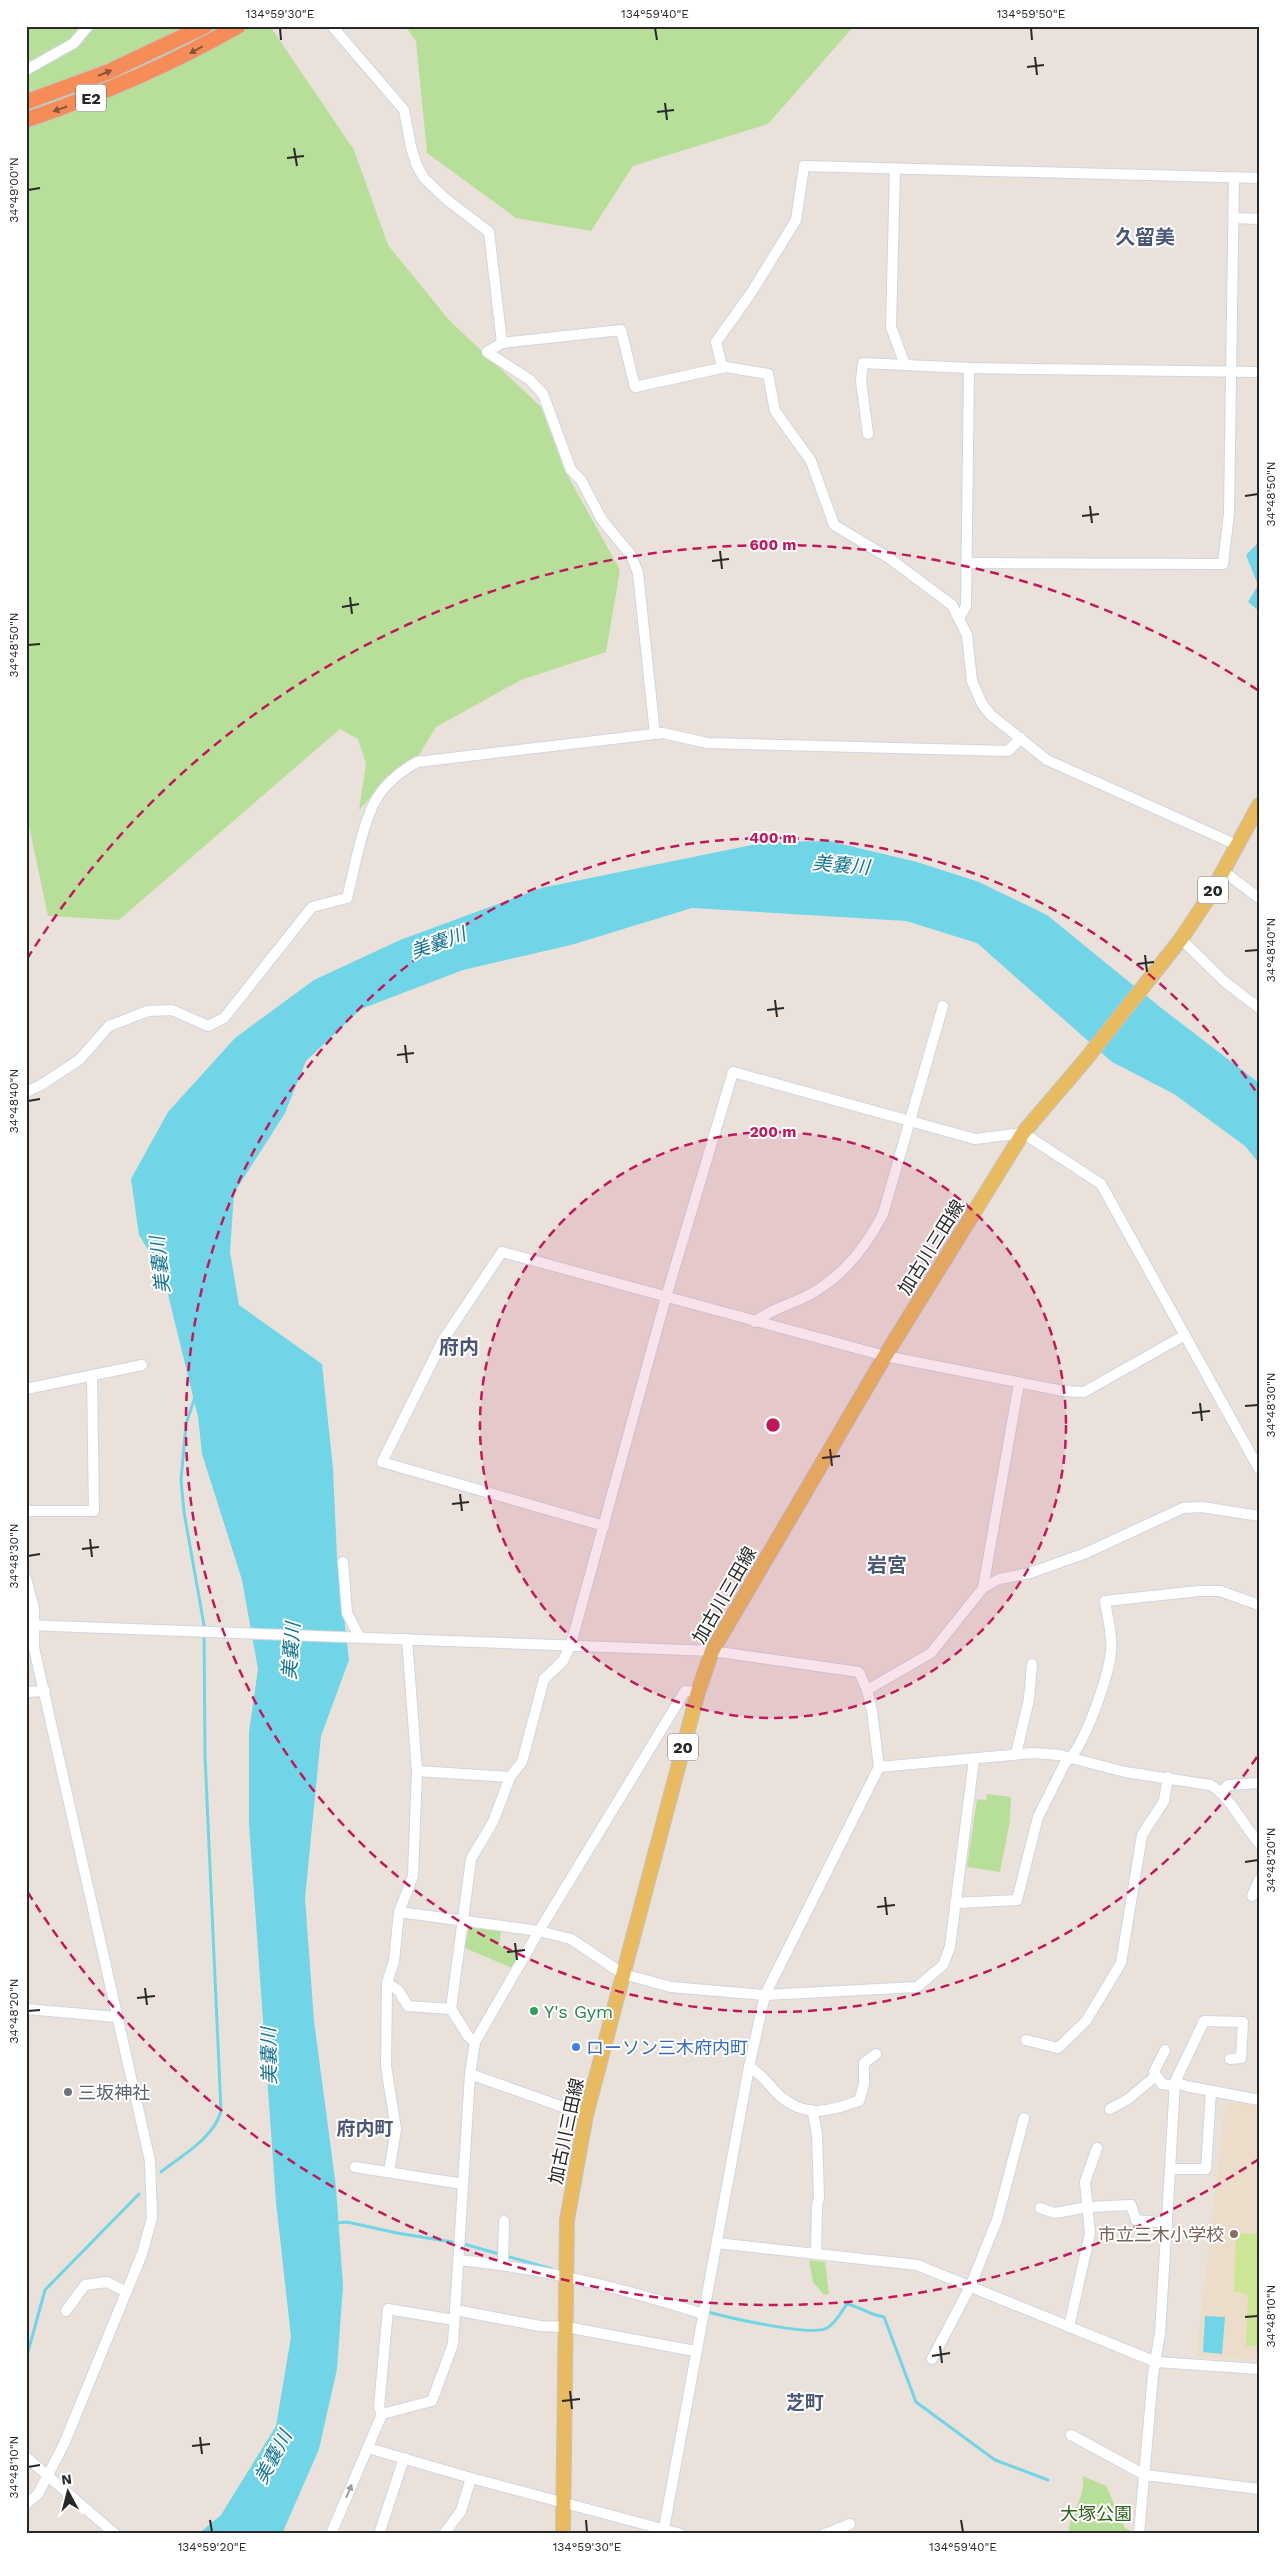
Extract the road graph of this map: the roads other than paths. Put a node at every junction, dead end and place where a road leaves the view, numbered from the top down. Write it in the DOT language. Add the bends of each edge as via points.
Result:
graph roads {
  1 [pos="88,26"];
  2 [pos="205,26"];
  3 [pos="238,26"];
  4 [pos="332,26"];
  5 [pos="26,70"];
  6 [pos="26,102"];
  7 [pos="26,120"];
  8 [pos="895,169"];
  9 [pos="1234,178"];
  10 [pos="1259,178"];
  11 [pos="1234,218"];
  12 [pos="1259,219"];
  13 [pos="502,343"];
  14 [pos="905,365"];
  15 [pos="726,367"];
  16 [pos="969,368"];
  17 [pos="1230,372"];
  18 [pos="1259,372"];
  19 [pos="868,434"];
  20 [pos="966,563"];
  21 [pos="959,619"];
  22 [pos="655,734"];
  23 [pos="1021,738"];
  24 [pos="1259,805"];
  25 [pos="1237,845"];
  26 [pos="1223,871"];
  27 [pos="1259,898"];
  28 [pos="1181,939"];
  29 [pos="943,1006"];
  30 [pos="1259,1008"];
  31 [pos="26,1092"];
  32 [pos="911,1121"];
  33 [pos="1023,1134"];
  34 [pos="666,1297"];
  35 [pos="755,1322"];
  36 [pos="1185,1335"];
  37 [pos="885,1356"];
  38 [pos="142,1365"];
  39 [pos="92,1376"];
  40 [pos="1019,1383"];
  41 [pos="26,1389"];
  42 [pos="1259,1469"];
  43 [pos="26,1511"];
  44 [pos="1259,1516"];
  45 [pos="604,1526"];
  46 [pos="342,1562"];
  47 [pos="26,1578"];
  48 [pos="983,1588"];
  49 [pos="1259,1605"];
  50 [pos="30,1626"];
  51 [pos="359,1636"];
  52 [pos="407,1639"];
  53 [pos="571,1644"];
  54 [pos="712,1651"];
  55 [pos="1032,1664"];
  56 [pos="867,1690"];
  57 [pos="45,1691"];
  58 [pos="26,1692"];
  59 [pos="698,1692"];
  60 [pos="1016,1754"];
  61 [pos="1072,1758"];
  62 [pos="974,1759"];
  63 [pos="879,1767"];
  64 [pos="417,1771"];
  65 [pos="510,1777"];
  66 [pos="1168,1777"];
  67 [pos="1259,1783"];
  68 [pos="1221,1792"];
  69 [pos="1259,1843"];
  70 [pos="1259,1880"];
  71 [pos="1252,1896"];
  72 [pos="955,1903"];
  73 [pos="399,1912"];
  74 [pos="463,1922"];
  75 [pos="539,1931"];
  76 [pos="623,1974"];
  77 [pos="387,1983"];
  78 [pos="765,1995"];
  79 [pos="26,2009"];
  80 [pos="451,2009"];
  81 [pos="117,2017"];
  82 [pos="1026,2040"];
  83 [pos="475,2042"];
  84 [pos="1164,2050"];
  85 [pos="876,2054"];
  86 [pos="1230,2059"];
  87 [pos="749,2067"];
  88 [pos="470,2074"];
  89 [pos="1156,2076"];
  90 [pos="1175,2084"];
  91 [pos="1211,2090"];
  92 [pos="1259,2100"];
  93 [pos="1110,2109"];
  94 [pos="813,2113"];
  95 [pos="586,2115"];
  96 [pos="1024,2118"];
  97 [pos="1097,2148"];
  98 [pos="355,2167"];
  99 [pos="1170,2169"];
  100 [pos="389,2172"];
  101 [pos="463,2184"];
  102 [pos="1088,2207"];
  103 [pos="1040,2208"];
  104 [pos="504,2221"];
  105 [pos="1167,2223"];
  106 [pos="717,2242"];
  107 [pos="816,2254"];
  108 [pos="458,2260"];
  109 [pos="503,2264"];
  110 [pos="566,2277"];
  111 [pos="970,2287"];
  112 [pos="126,2292"];
  113 [pos="66,2311"];
  114 [pos="703,2311"];
  115 [pos="455,2315"];
  116 [pos="566,2327"];
  117 [pos="1069,2327"];
  118 [pos="695,2351"];
  119 [pos="932,2359"];
  120 [pos="1156,2362"];
  121 [pos="1259,2369"];
  122 [pos="382,2414"];
  123 [pos="1071,2435"];
  124 [pos="368,2448"];
  125 [pos="26,2457"];
  126 [pos="404,2458"];
  127 [pos="48,2476"];
  128 [pos="1145,2476"];
  129 [pos="471,2478"];
  130 [pos="1259,2489"];
  131 [pos="563,2503"];
  132 [pos="26,2504"];
  133 [pos="850,2524"];
  134 [pos="841,2531"];
  135 [pos="113,2532"];
  136 [pos="663,2532"];
  137 [pos="331,2534"];
  138 [pos="379,2534"];
  139 [pos="444,2534"];
  140 [pos="563,2534"];
  141 [pos="681,2534"];
  142 [pos="825,2534"];
  143 [pos="1139,2534"];
  1 -- 5 [label="street" via="74,42"];
  6 -- 2 [label="highway, E2, one-way" via="99,76"];
  3 -- 7 [label="highway, E2, one-way" via="153,71 78,103"];
  4 -- 13 [label="street" via="404,110 410,147 424,178 489,232"];
  8 -- 9 [label="street"];
  8 -- 14 [label="street" via="891,328"];
  8 -- 15 [label="street" via="804,166 796,220 716,342 722,366"];
  9 -- 10 [label="street"];
  9 -- 11 [label="street"];
  11 -- 12 [label="street"];
  11 -- 17 [label="street"];
  13 -- 15 [label="street" via="621,330 635,387"];
  13 -- 22 [label="street" via="487,352 530,380 543,394 571,470 581,480 602,520 631,556 638,573"];
  14 -- 16 [label="street"];
  14 -- 19 [label="street" via="863,363 861,381"];
  15 -- 21 [label="street" via="768,374 775,411 811,461 834,525 939,595 952,605"];
  16 -- 17 [label="street"];
  16 -- 20 [label="street"];
  17 -- 18 [label="street"];
  17 -- 20 [label="street" via="1229,513 1223,564"];
  20 -- 21 [label="street" via="966,606"];
  21 -- 23 [label="street" via="966,635 972,681 982,704"];
  22 -- 23 [label="street" via="707,743 1008,751"];
  22 -- 31 [label="street" via="417,762 408,767 377,798 347,898 312,907 224,1018 208,1026 172,1010 148,1011 109,1026 79,1060"];
  23 -- 25 [label="street" via="1046,760"];
  24 -- 25 [label="main road, 加古川三田線 / 20"];
  25 -- 26 [label="main road, 加古川三田線 / 20"];
  26 -- 27 [label="street"];
  26 -- 28 [label="main road, 加古川三田線 / 20"];
  28 -- 30 [label="street"];
  28 -- 33 [label="main road, 加古川三田線 / 20"];
  29 -- 32 [label="street"];
  32 -- 33 [label="street" via="975,1139"];
  32 -- 34 [label="street" via="733,1072"];
  32 -- 35 [label="street" via="883,1214 845,1270 814,1292 764,1314"];
  33 -- 36 [label="street" via="1101,1184"];
  33 -- 37 [label="main road, 加古川三田線 / 20"];
  34 -- 35 [label="street"];
  34 -- 45 [label="street"];
  34 -- 45 [label="street" via="502,1252 443,1340 382,1462"];
  35 -- 37 [label="street"];
  36 -- 40 [label="street" via="1084,1392"];
  36 -- 42 [label="street"];
  37 -- 40 [label="street"];
  37 -- 54 [label="main road, 加古川三田線 / 20"];
  38 -- 39 [label="street"];
  39 -- 41 [label="street"];
  39 -- 43 [label="street" via="94,1511"];
  40 -- 48 [label="street"];
  44 -- 48 [label="street" via="1202,1507 1183,1508 1086,1553 1030,1573 998,1579"];
  45 -- 53 [label="street"];
  46 -- 51 [label="street" via="347,1613"];
  47 -- 50 [label="street" via="34,1609"];
  48 -- 56 [label="street" via="931,1653"];
  49 -- 61 [label="street" via="1220,1591 1105,1601 1112,1649 1105,1682"];
  50 -- 51 [label="street"];
  50 -- 57 [label="street"];
  51 -- 52 [label="street"];
  52 -- 53 [label="street"];
  52 -- 64 [label="street"];
  53 -- 54 [label="street"];
  53 -- 65 [label="street" via="563,1661 544,1679 522,1762"];
  54 -- 56 [label="street" via="859,1672"];
  54 -- 59 [label="main road, 加古川三田線 / 20"];
  55 -- 60 [label="street" via="1030,1699"];
  56 -- 63 [label="street"];
  57 -- 58 [label="street"];
  57 -- 81 [label="street"];
  59 -- 75 [label="street" via="685,1691"];
  59 -- 76 [label="main road, 加古川三田線 / 20"];
  60 -- 61 [label="street"];
  60 -- 62 [label="street"];
  61 -- 66 [label="street" via="1125,1772"];
  61 -- 72 [label="street" via="1065,1763 1038,1816 1017,1900"];
  62 -- 63 [label="street"];
  62 -- 72 [label="street"];
  63 -- 78 [label="street"];
  64 -- 65 [label="street"];
  64 -- 73 [label="street" via="412,1876"];
  65 -- 74 [label="street" via="492,1822 471,1859"];
  66 -- 68 [label="street" via="1210,1785"];
  66 -- 82 [label="street" via="1164,1800 1142,1834 1121,1963 1086,2021 1058,2048"];
  67 -- 68 [label="street" via="1228,1784"];
  68 -- 69 [label="street"];
  70 -- 71 [label="street"];
  72 -- 78 [label="street" via="950,1946 943,1965 917,1987"];
  73 -- 74 [label="street"];
  73 -- 77 [label="street" via="394,1961"];
  74 -- 75 [label="street"];
  74 -- 80 [label="street"];
  75 -- 76 [label="street" via="571,1939"];
  75 -- 83 [label="street"];
  76 -- 78 [label="street" via="671,1987"];
  76 -- 95 [label="main road, 加古川三田線 / 20"];
  77 -- 80 [label="street" via="398,1990 408,2006"];
  77 -- 100 [label="street" via="386,2066 396,2129"];
  78 -- 87 [label="street"];
  79 -- 81 [label="street"];
  80 -- 83 [label="street"];
  81 -- 112 [label="street" via="150,2161 152,2218"];
  83 -- 88 [label="street"];
  84 -- 89 [label="street" via="1154,2072"];
  85 -- 94 [label="street" via="864,2063 860,2101"];
  86 -- 90 [label="street" via="1241,2058 1243,2022 1204,2020"];
  87 -- 94 [label="street" via="757,2071 780,2096"];
  87 -- 106 [label="street"];
  88 -- 95 [label="street"];
  88 -- 101 [label="street"];
  89 -- 90 [label="street" via="1162,2084"];
  89 -- 93 [label="street"];
  90 -- 91 [label="street"];
  90 -- 99 [label="street"];
  91 -- 92 [label="street"];
  91 -- 99 [label="street" via="1206,2169"];
  94 -- 107 [label="street" via="817,2134 819,2198 816,2204"];
  95 -- 110 [label="main road, 加古川三田線 / 20" via="567,2220"];
  96 -- 111 [label="street" via="997,2220"];
  97 -- 102 [label="street" via="1085,2182"];
  98 -- 100 [label="street"];
  99 -- 105 [label="street"];
  100 -- 101 [label="street"];
  101 -- 108 [label="street"];
  102 -- 103 [label="street" via="1055,2213"];
  102 -- 105 [label="street" via="1131,2205 1136,2220"];
  102 -- 117 [label="street" via="1090,2233"];
  104 -- 109 [label="street"];
  105 -- 120 [label="street"];
  106 -- 107 [label="street"];
  106 -- 114 [label="street"];
  107 -- 111 [label="street" via="917,2265"];
  108 -- 109 [label="street"];
  108 -- 115 [label="street"];
  109 -- 110 [label="street"];
  110 -- 114 [label="street"];
  110 -- 116 [label="main road, 加古川三田線 / 20"];
  111 -- 117 [label="street"];
  111 -- 119 [label="street"];
  112 -- 113 [label="street" via="107,2282 85,2285"];
  112 -- 127 [label="street"];
  114 -- 118 [label="street"];
  115 -- 116 [label="street"];
  115 -- 122 [label="street" via="453,2344 432,2401"];
  115 -- 122 [label="street" via="388,2309 379,2408"];
  116 -- 118 [label="street"];
  116 -- 131 [label="main road, 加古川三田線 / 20"];
  117 -- 120 [label="street"];
  118 -- 136 [label="street"];
  120 -- 121 [label="street"];
  120 -- 128 [label="street"];
  122 -- 124 [label="street"];
  123 -- 128 [label="street"];
  124 -- 126 [label="street"];
  137 -- 124 [label="street, one-way"];
  125 -- 127 [label="street"];
  126 -- 129 [label="street"];
  126 -- 138 [label="street"];
  127 -- 132 [label="street" via="38,2494"];
  127 -- 135 [label="street"];
  128 -- 130 [label="street"];
  128 -- 143 [label="street"];
  129 -- 131 [label="street"];
  129 -- 139 [label="street" via="462,2511"];
  131 -- 136 [label="street"];
  131 -- 140 [label="main road, 加古川三田線 / 20"];
  133 -- 134 [label="street"];
  134 -- 142 [label="street"];
  136 -- 141 [label="street"];
}
